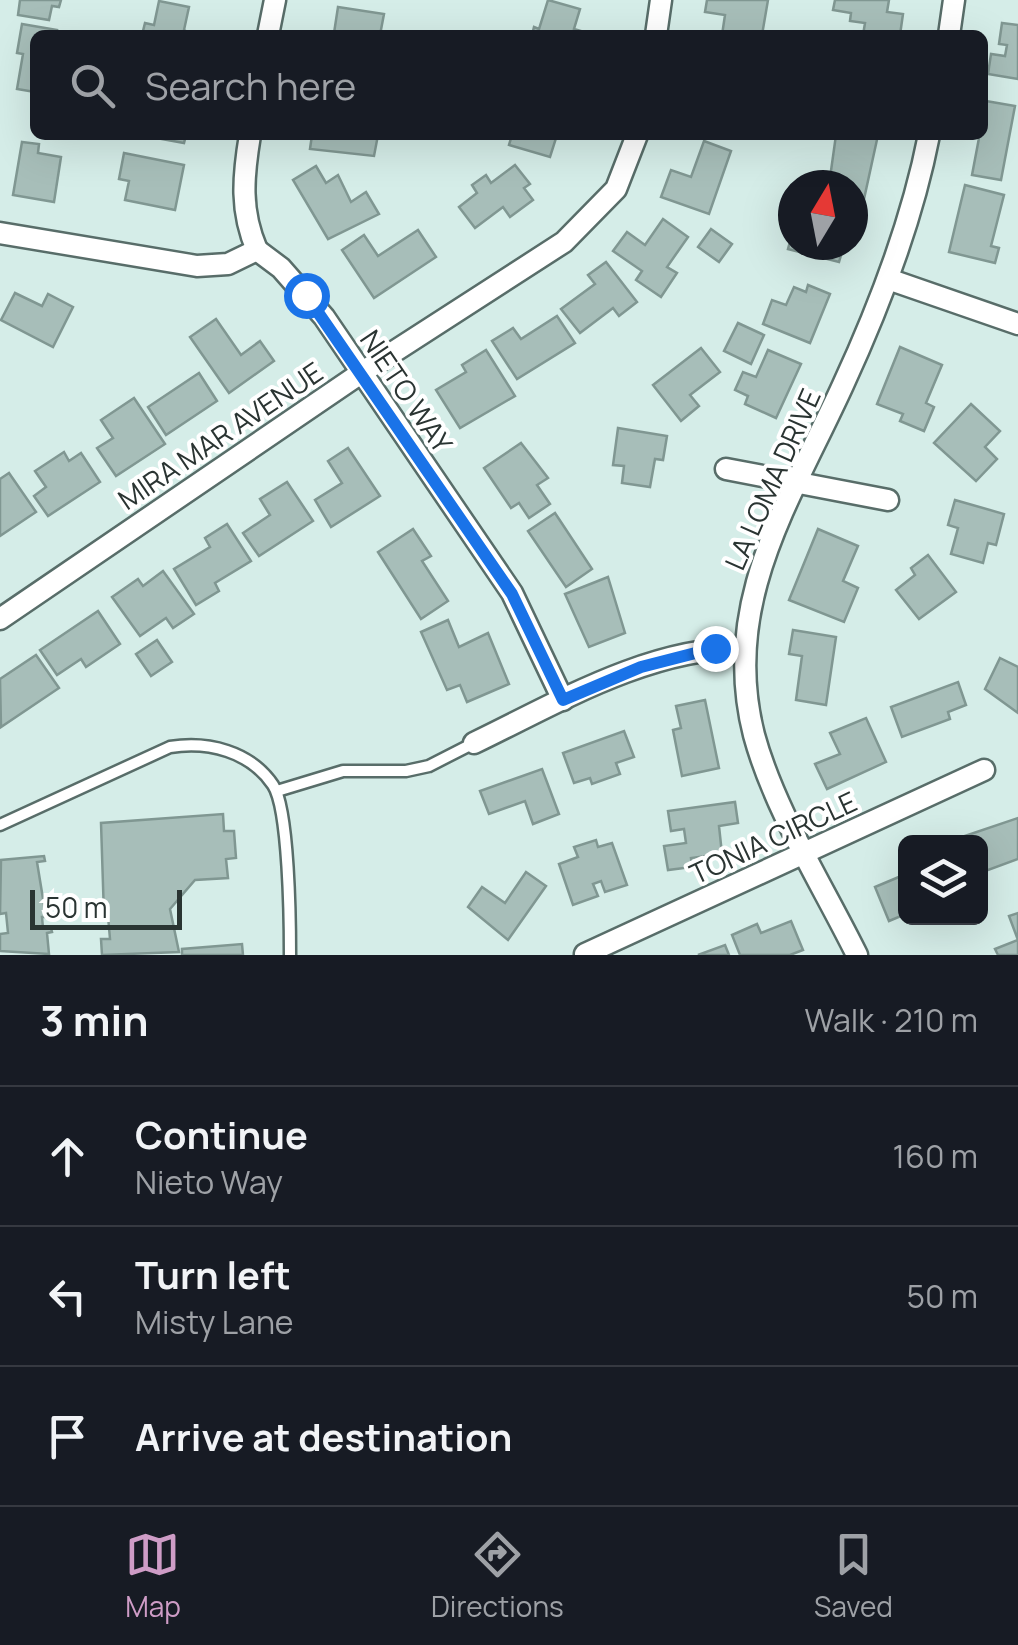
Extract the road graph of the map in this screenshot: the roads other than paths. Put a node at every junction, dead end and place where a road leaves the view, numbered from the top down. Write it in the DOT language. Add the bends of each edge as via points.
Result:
graph roads {
  1 [pos="274,0"];
  2 [pos="661,0"];
  3 [pos="954,0"];
  4 [pos="269,30"];
  5 [pos="657,30"];
  6 [pos="950,30"];
  7 [pos="249,140"];
  8 [pos="635,140"];
  9 [pos="928,140"];
  10 [pos="0,233"];
  11 [pos="258,250"];
  12 [pos="888,280"];
  13 [pos="1018,324"];
  14 [pos="360,373"];
  15 [pos="726,469"];
  16 [pos="796,483"];
  17 [pos="888,500"];
  18 [pos="0,618"];
  19 [pos="743,648"];
  20 [pos="563,700"];
  21 [pos="474,743"];
  22 [pos="984,770"];
  23 [pos="276,791"];
  24 [pos="0,825"];
  25 [pos="806,852"];
  26 [pos="290,935"];
  27 [pos="585,954"];
  28 [pos="290,955"];
  29 [pos="302,955"];
  30 [pos="856,955"];
  1 -- 4 [label="street"];
  2 -- 5 [label="street"];
  3 -- 6 [label="street"];
  7 -- 11 [label="street" via="243,193"];
  8 -- 14 [label="street, MIRA MAR AVENUE" via="616,189 564,242"];
  9 -- 12 [label="street, LA LOMA DRIVE"];
  10 -- 11 [label="street" via="197,266 228,264"];
  11 -- 14 [label="street, NIETO WAY" via="306,295"];
  12 -- 13 [label="street"];
  12 -- 16 [label="street, LA LOMA DRIVE"];
  14 -- 18 [label="street, MIRA MAR AVENUE"];
  14 -- 20 [label="street, NIETO WAY" via="512,594"];
  15 -- 16 [label="street"];
  16 -- 17 [label="street"];
  16 -- 19 [label="street, LA LOMA DRIVE" via="759,568"];
  19 -- 20 [label="street" via="715,648 641,667"];
  19 -- 25 [label="street, LA LOMA DRIVE" via="759,749"];
  20 -- 21 [label="street"];
  21 -- 23 [label="lane" via="429,766 343,770"];
  22 -- 25 [label="street, TONIA CIRCLE"];
  23 -- 24 [label="lane" via="242,759 198,742 138,758"];
  23 -- 26 [label="lane"];
  25 -- 27 [label="street, TONIA CIRCLE"];
  25 -- 30 [label="street, LA LOMA DRIVE"];
  26 -- 28 [label="lane"];
  26 -- 29 [label="lane"];
}
